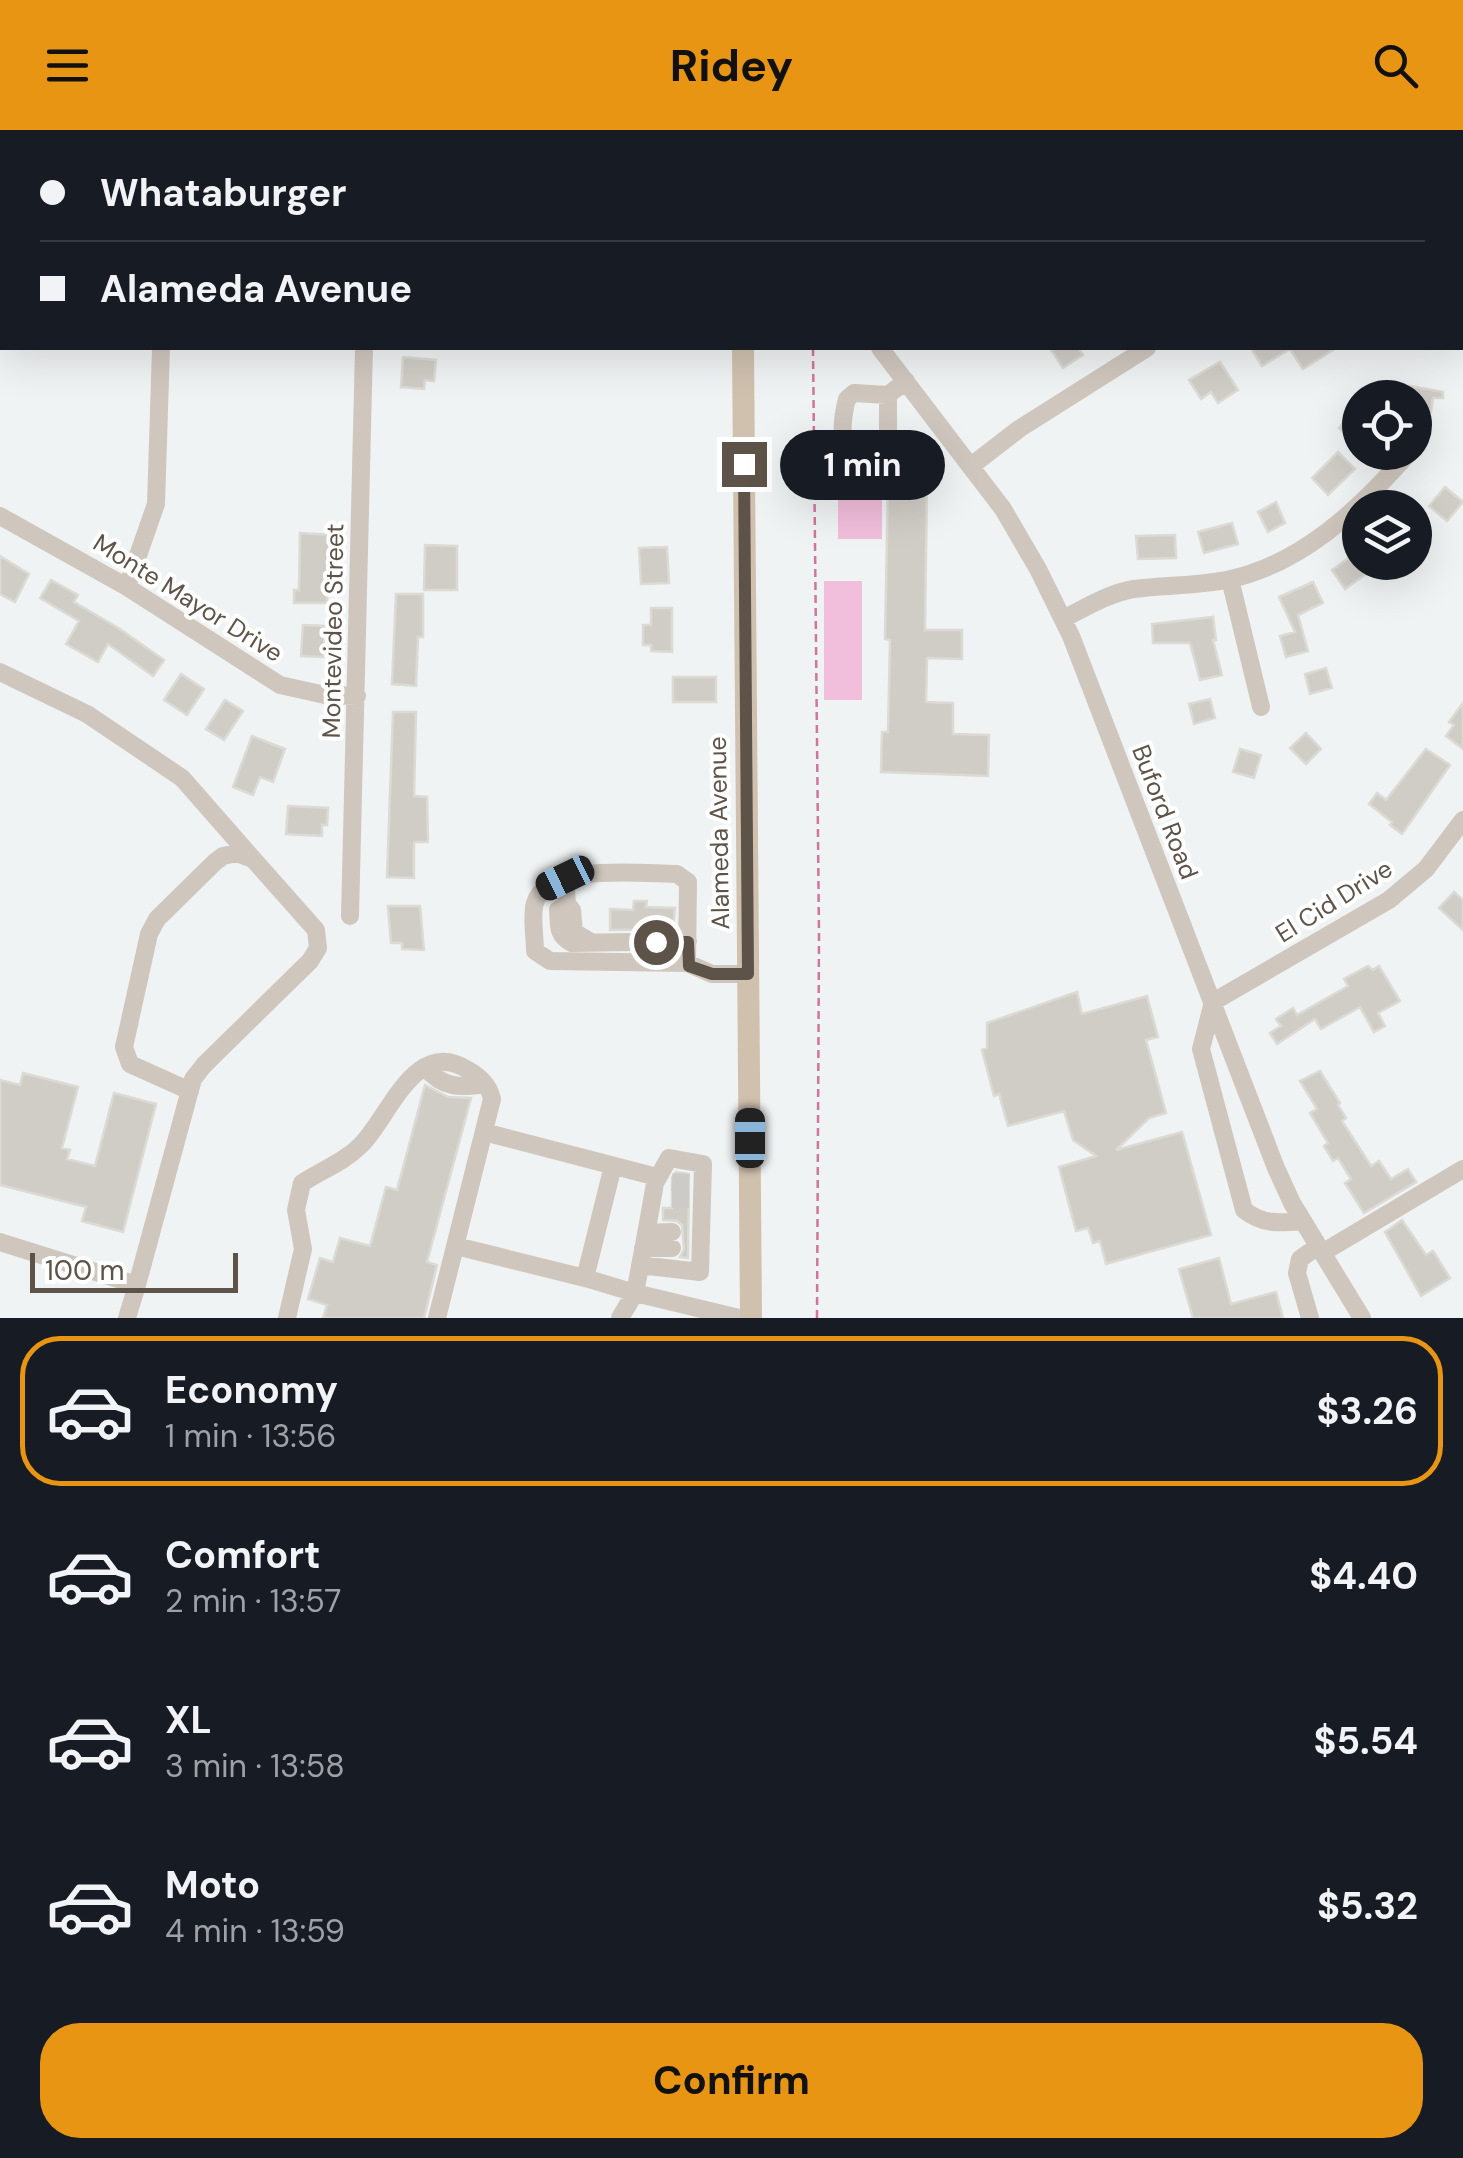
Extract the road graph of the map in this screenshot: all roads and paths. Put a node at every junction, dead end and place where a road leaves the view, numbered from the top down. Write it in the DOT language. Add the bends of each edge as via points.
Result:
graph roads {
  1 [pos="161,350"];
  2 [pos="364,350"];
  3 [pos="744,350"];
  4 [pos="813,350"];
  5 [pos="882,350"];
  6 [pos="1144,350"];
  7 [pos="906,381"];
  8 [pos="888,395"];
  9 [pos="971,466"];
  10 [pos="1393,470"];
  11 [pos="0,516"];
  12 [pos="1230,579"];
  13 [pos="128,587"];
  14 [pos="1063,619"];
  15 [pos="0,672"];
  16 [pos="357,696"];
  17 [pos="1260,707"];
  18 [pos="1463,820"];
  19 [pos="253,860"];
  20 [pos="565,878"];
  21 [pos="350,916"];
  22 [pos="688,942"];
  23 [pos="688,963"];
  24 [pos="748,974"];
  25 [pos="1213,1002"];
  26 [pos="190,1091"];
  27 [pos="484,1132"];
  28 [pos="613,1166"];
  29 [pos="1463,1169"];
  30 [pos="677,1189"];
  31 [pos="1303,1221"];
  32 [pos="687,1241"];
  33 [pos="0,1242"];
  34 [pos="456,1246"];
  35 [pos="643,1249"];
  36 [pos="1320,1250"];
  37 [pos="585,1278"];
  38 [pos="136,1285"];
  39 [pos="635,1292"];
  40 [pos="127,1318"];
  41 [pos="287,1318"];
  42 [pos="438,1318"];
  43 [pos="620,1318"];
  44 [pos="739,1318"];
  45 [pos="751,1318"];
  46 [pos="817,1318"];
  47 [pos="1310,1318"];
  48 [pos="1362,1318"];
  1 -- 13 [label="street" via="156,504"];
  2 -- 16 [label="street, Montevideo Street"];
  3 -- 24 [label="main road, Alameda Avenue"];
  4 -- 46 [label="path"];
  5 -- 7 [label="street, Buford Road"];
  6 -- 9 [label="street"];
  7 -- 8 [label="street"];
  7 -- 9 [label="street, Buford Road"];
  9 -- 14 [label="street, Buford Road" via="1023,542"];
  10 -- 12 [label="street" via="1332,530"];
  11 -- 13 [label="street, Monte Mayor Drive"];
  12 -- 14 [label="street" via="1121,592"];
  12 -- 17 [label="street"];
  13 -- 16 [label="street, Monte Mayor Drive" via="280,685"];
  14 -- 25 [label="street, Buford Road"];
  15 -- 19 [label="street" via="87,714 182,778"];
  16 -- 21 [label="street, Montevideo Street"];
  18 -- 25 [label="street, El Cid Drive" via="1426,869 1388,900"];
  19 -- 26 [label="street" via="316,930 318,948 204,1065"];
  19 -- 26 [label="street" via="223,856 156,919 149,934 124,1046 130,1064"];
  20 -- 22 [label="street" via="677,874 688,882"];
  20 -- 22 [label="street" via="566,904 558,910 564,939"];
  20 -- 23 [label="street" via="542,888 534,904 535,951 550,961"];
  22 -- 23 [label="street"];
  23 -- 24 [label="street" via="712,974"];
  24 -- 45 [label="main road, Alameda Avenue"];
  25 -- 31 [label="street, Buford Road"];
  25 -- 31 [label="street" via="1200,1049 1244,1210 1275,1224"];
  26 -- 38 [label="street"];
  27 -- 28 [label="street"];
  27 -- 34 [label="street"];
  27 -- 41 [label="street" via="492,1099 485,1084 455,1062 425,1067 397,1091 356,1150 302,1183 296,1210 303,1249"];
  28 -- 30 [label="street"];
  28 -- 37 [label="street"];
  29 -- 36 [label="street"];
  30 -- 32 [label="street"];
  30 -- 35 [label="street"];
  31 -- 36 [label="street, Buford Road"];
  32 -- 35 [label="street"];
  32 -- 35 [label="street" via="700,1272"];
  33 -- 38 [label="street"];
  34 -- 37 [label="street"];
  34 -- 42 [label="street"];
  35 -- 39 [label="street"];
  36 -- 47 [label="street" via="1300,1259 1297,1273"];
  36 -- 48 [label="street, Buford Road"];
  37 -- 39 [label="street"];
  38 -- 40 [label="street"];
  39 -- 43 [label="street"];
  39 -- 44 [label="street"];
}
